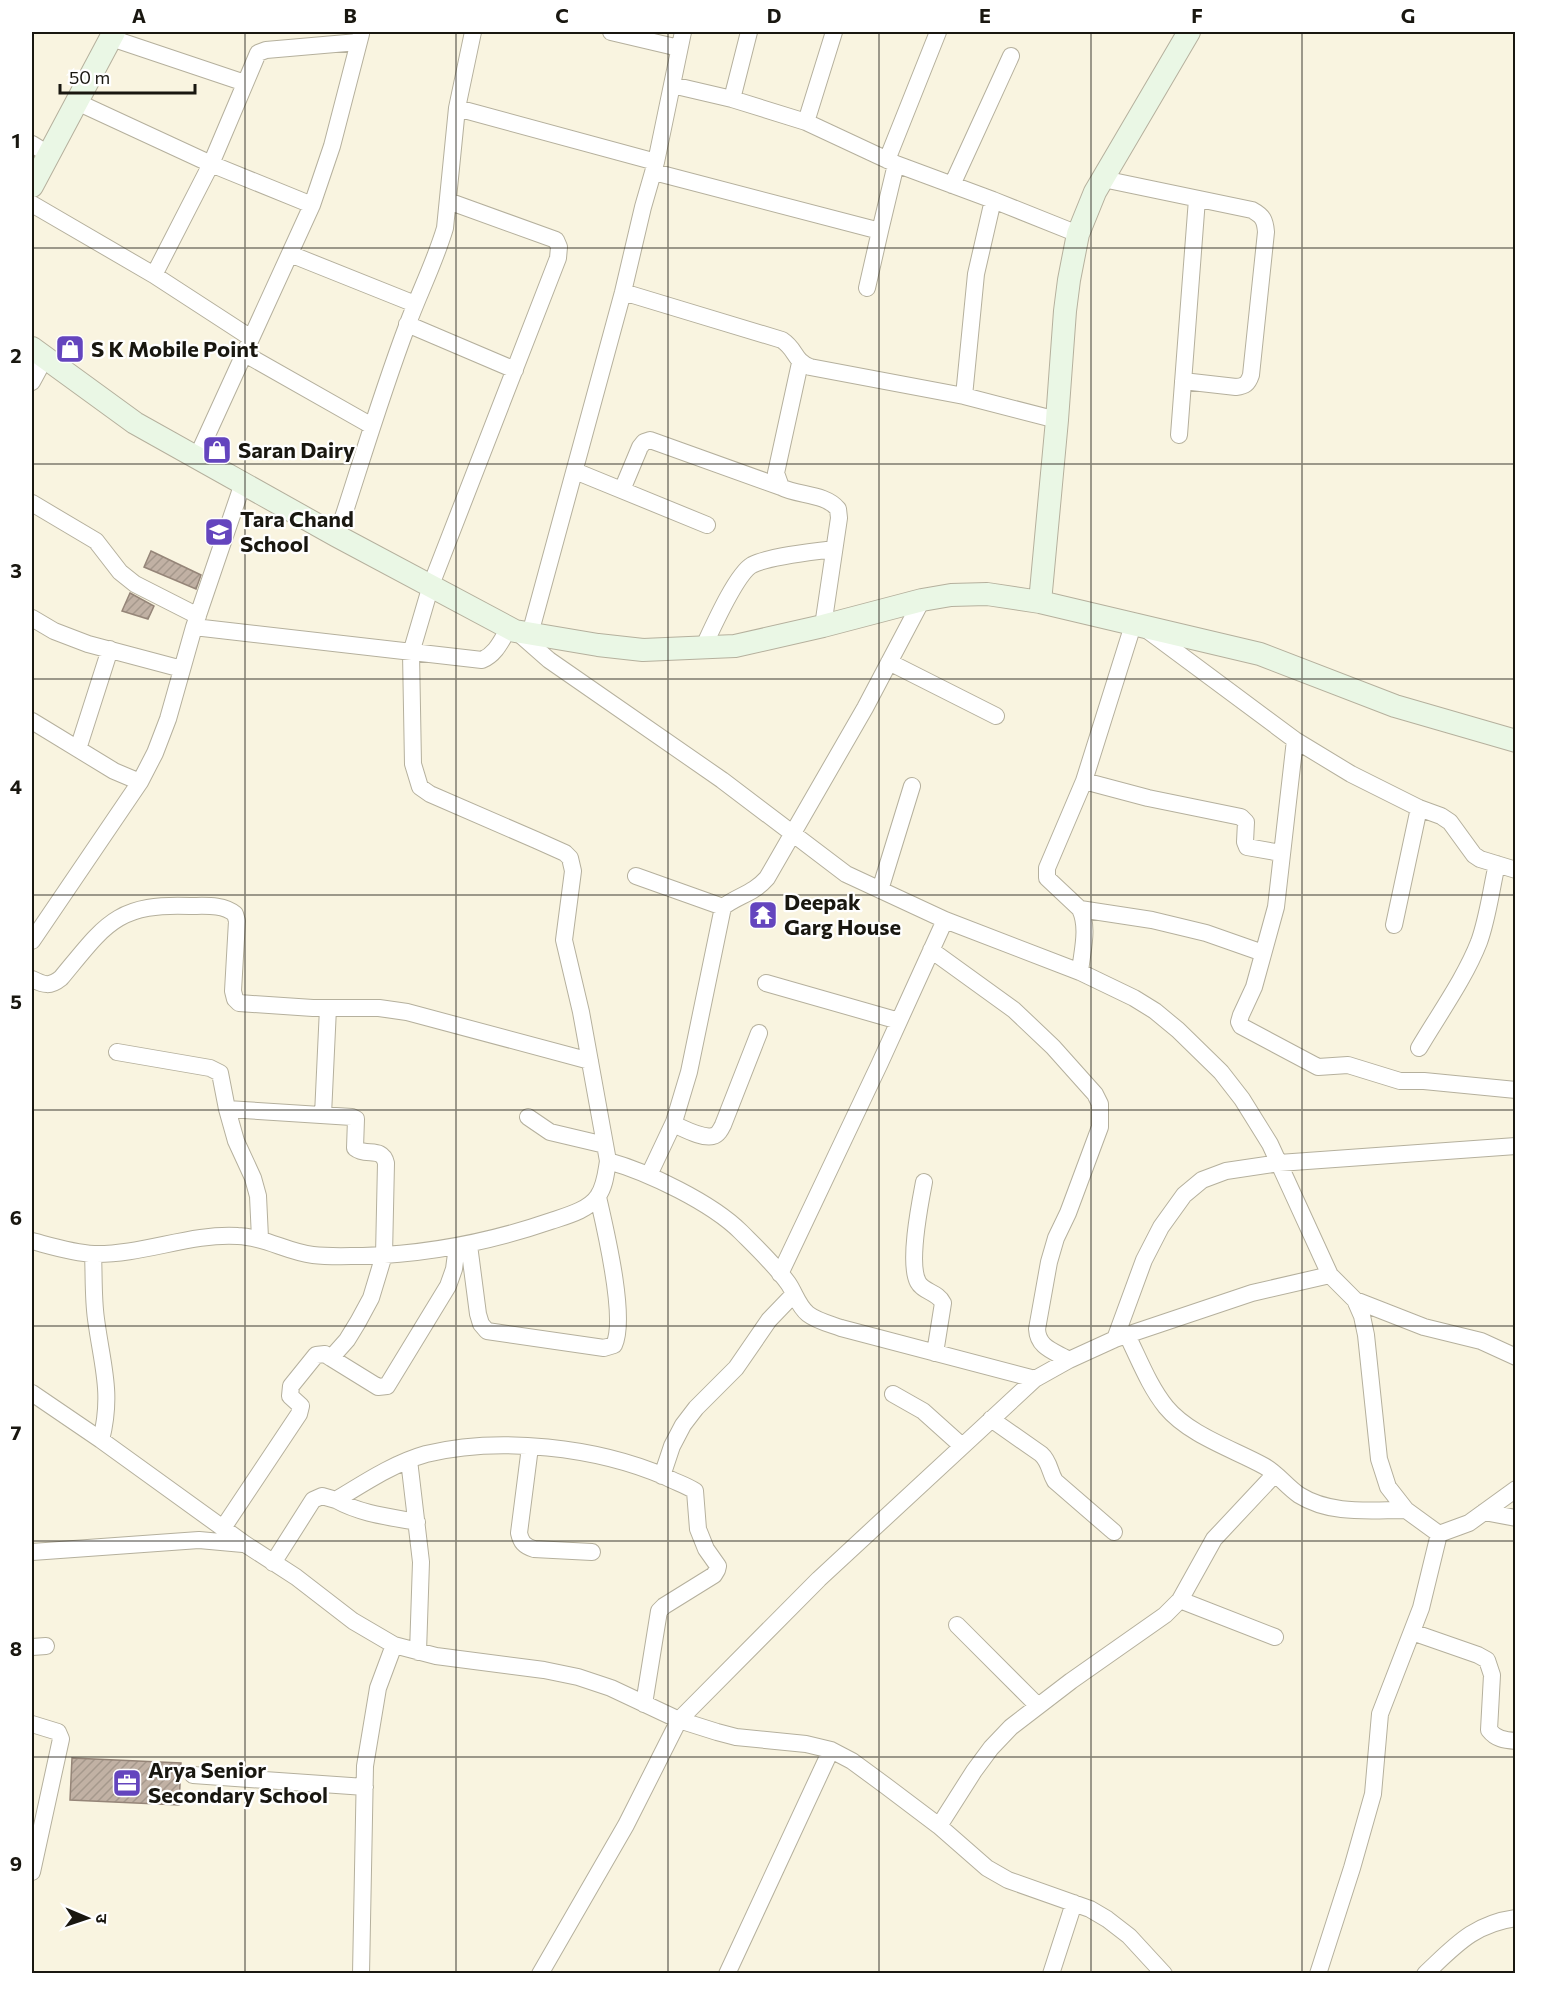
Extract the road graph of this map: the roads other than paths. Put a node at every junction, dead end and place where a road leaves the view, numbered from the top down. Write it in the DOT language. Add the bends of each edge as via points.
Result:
graph roads {
  1 [pos="473,32"];
  2 [pos="611,32"];
  3 [pos="683,32"];
  4 [pos="749,32"];
  5 [pos="834,32"];
  6 [pos="938,32"];
  7 [pos="1189,32"];
  8 [pos="113,35"];
  9 [pos="360,37"];
  10 [pos="679,48"];
  11 [pos="1011,56"];
  12 [pos="245,83"];
  13 [pos="672,85"];
  14 [pos="732,99"];
  15 [pos="77,102"];
  16 [pos="458,108"];
  17 [pos="806,122"];
  18 [pos="40,149"];
  19 [pos="891,162"];
  20 [pos="211,164"];
  21 [pos="655,167"];
  22 [pos="1103,180"];
  23 [pos="952,185"];
  24 [pos="32,186"];
  25 [pos="1197,199"];
  26 [pos="993,200"];
  27 [pos="448,201"];
  28 [pos="32,204"];
  29 [pos="312,205"];
  30 [pos="880,231"];
  31 [pos="1078,234"];
  32 [pos="290,254"];
  33 [pos="154,275"];
  34 [pos="867,288"];
  35 [pos="623,292"];
  36 [pos="416,304"];
  37 [pos="407,324"];
  38 [pos="248,346"];
  39 [pos="38,353"];
  40 [pos="800,363"];
  41 [pos="515,370"];
  42 [pos="1183,381"];
  43 [pos="32,382"];
  44 [pos="964,396"];
  45 [pos="1057,420"];
  46 [pos="372,426"];
  47 [pos="1179,435"];
  48 [pos="197,457"];
  49 [pos="574,471"];
  50 [pos="243,483"];
  51 [pos="781,487"];
  52 [pos="622,490"];
  53 [pos="32,503"];
  54 [pos="707,525"];
  55 [pos="337,536"];
  56 [pos="834,549"];
  57 [pos="431,585"];
  58 [pos="922,600"];
  59 [pos="1040,602"];
  60 [pos="32,618"];
  61 [pos="196,622"];
  62 [pos="823,626"];
  63 [pos="1138,626"];
  64 [pos="518,631"];
  65 [pos="703,648"];
  66 [pos="110,649"];
  67 [pos="411,653"];
  68 [pos="889,662"];
  69 [pos="182,669"];
  70 [pos="996,716"];
  71 [pos="32,721"];
  72 [pos="1295,740"];
  73 [pos="1515,741"];
  74 [pos="78,749"];
  75 [pos="1083,781"];
  76 [pos="140,782"];
  77 [pos="912,786"];
  78 [pos="1419,808"];
  79 [pos="793,835"];
  80 [pos="1281,853"];
  81 [pos="1497,864"];
  82 [pos="1515,870"];
  83 [pos="636,876"];
  84 [pos="880,890"];
  85 [pos="723,906"];
  86 [pos="1080,909"];
  87 [pos="945,920"];
  88 [pos="1394,925"];
  89 [pos="32,941"];
  90 [pos="931,950"];
  91 [pos="1263,953"];
  92 [pos="1080,972"];
  93 [pos="32,979"];
  94 [pos="766,983"];
  95 [pos="328,1008"];
  96 [pos="899,1021"];
  97 [pos="759,1033"];
  98 [pos="1419,1048"];
  99 [pos="117,1052"];
  100 [pos="590,1061"];
  101 [pos="1515,1090"];
  102 [pos="227,1109"];
  103 [pos="322,1115"];
  104 [pos="528,1117"];
  105 [pos="673,1124"];
  106 [pos="1515,1146"];
  107 [pos="607,1153"];
  108 [pos="1279,1163"];
  109 [pos="649,1175"];
  110 [pos="924,1182"];
  111 [pos="598,1197"];
  112 [pos="260,1239"];
  113 [pos="32,1240"];
  114 [pos="463,1246"];
  115 [pos="93,1254"];
  116 [pos="384,1255"];
  117 [pos="780,1274"];
  118 [pos="1330,1275"];
  119 [pos="794,1294"];
  120 [pos="1355,1300"];
  121 [pos="1121,1337"];
  122 [pos="935,1353"];
  123 [pos="1515,1357"];
  124 [pos="331,1358"];
  125 [pos="1069,1360"];
  126 [pos="1035,1379"];
  127 [pos="32,1393"];
  128 [pos="893,1394"];
  129 [pos="991,1419"];
  130 [pos="101,1440"];
  131 [pos="962,1446"];
  132 [pos="530,1447"];
  133 [pos="409,1460"];
  134 [pos="1275,1474"];
  135 [pos="662,1476"];
  136 [pos="1515,1489"];
  137 [pos="336,1500"];
  138 [pos="1406,1510"];
  139 [pos="1484,1512"];
  140 [pos="1515,1518"];
  141 [pos="417,1522"];
  142 [pos="223,1528"];
  143 [pos="1114,1532"];
  144 [pos="1439,1534"];
  145 [pos="245,1544"];
  146 [pos="32,1552"];
  147 [pos="592,1552"];
  148 [pos="273,1563"];
  149 [pos="1180,1600"];
  150 [pos="957,1625"];
  151 [pos="1412,1632"];
  152 [pos="1275,1637"];
  153 [pos="394,1645"];
  154 [pos="418,1652"];
  155 [pos="644,1704"];
  156 [pos="1038,1706"];
  157 [pos="679,1720"];
  158 [pos="32,1724"];
  159 [pos="1515,1741"];
  160 [pos="831,1750"];
  161 [pos="193,1775"];
  162 [pos="365,1786"];
  163 [pos="939,1826"];
  164 [pos="32,1872"];
  165 [pos="1074,1903"];
  166 [pos="1515,1918"];
  167 [pos="361,1974"];
  168 [pos="540,1974"];
  169 [pos="727,1974"];
  170 [pos="1051,1974"];
  171 [pos="1164,1974"];
  172 [pos="1318,1974"];
  173 [pos="1425,1974"];
  1 -- 16 [label="street"];
  2 -- 10 [label="street"];
  3 -- 10 [label="street"];
  4 -- 14 [label="street"];
  5 -- 17 [label="street"];
  6 -- 19 [label="street"];
  7 -- 22 [label="main road"];
  8 -- 12 [label="street"];
  8 -- 15 [label="main road"];
  9 -- 12 [label="street" via="258,53"];
  9 -- 29 [label="street" via="332,146"];
  10 -- 13 [label="street"];
  11 -- 23 [label="street"];
  12 -- 20 [label="street"];
  13 -- 14 [label="street"];
  13 -- 21 [label="street"];
  14 -- 17 [label="street"];
  15 -- 18 [label="main road"];
  15 -- 20 [label="street"];
  16 -- 21 [label="street"];
  16 -- 27 [label="street"];
  17 -- 19 [label="street"];
  18 -- 24 [label="main road"];
  19 -- 23 [label="street"];
  19 -- 30 [label="street"];
  20 -- 29 [label="street"];
  20 -- 33 [label="street"];
  21 -- 30 [label="street"];
  21 -- 35 [label="street"];
  22 -- 25 [label="street"];
  22 -- 31 [label="main road"];
  23 -- 26 [label="street"];
  25 -- 42 [label="street"];
  25 -- 42 [label="street" via="1261,214 1266,231 1249,382 1236,387"];
  26 -- 31 [label="street"];
  26 -- 44 [label="street" via="976,274"];
  27 -- 36 [label="street" via="440,247"];
  27 -- 41 [label="street" via="556,240 559,247"];
  28 -- 33 [label="street"];
  29 -- 32 [label="street"];
  30 -- 34 [label="street"];
  31 -- 45 [label="main road" via="1065,310"];
  32 -- 36 [label="street"];
  32 -- 38 [label="street"];
  33 -- 38 [label="street"];
  35 -- 40 [label="street" via="782,340 792,347"];
  35 -- 49 [label="street"];
  36 -- 37 [label="street"];
  37 -- 41 [label="street"];
  37 -- 46 [label="street"];
  38 -- 46 [label="street"];
  38 -- 48 [label="street"];
  39 -- 43 [label="street"];
  39 -- 48 [label="main road" via="135,423"];
  40 -- 44 [label="street"];
  40 -- 51 [label="street" via="776,473"];
  41 -- 57 [label="street"];
  42 -- 47 [label="street"];
  44 -- 45 [label="street"];
  45 -- 59 [label="main road"];
  46 -- 55 [label="street"];
  48 -- 50 [label="main road"];
  49 -- 52 [label="street"];
  49 -- 64 [label="street"];
  50 -- 55 [label="main road"];
  50 -- 61 [label="street"];
  51 -- 52 [label="street" via="650,440 640,447"];
  51 -- 56 [label="street" via="834,504 838,509"];
  52 -- 54 [label="street"];
  53 -- 61 [label="street" via="96,541 120,572"];
  55 -- 57 [label="main road"];
  56 -- 62 [label="street"];
  56 -- 65 [label="street" via="764,561 745,570"];
  57 -- 64 [label="main road"];
  57 -- 67 [label="street"];
  58 -- 59 [label="main road" via="987,594"];
  58 -- 62 [label="main road"];
  58 -- 68 [label="street"];
  59 -- 63 [label="main road"];
  60 -- 66 [label="street" via="68,637"];
  61 -- 67 [label="street"];
  61 -- 69 [label="street"];
  62 -- 65 [label="main road" via="735,646"];
  63 -- 72 [label="street"];
  63 -- 73 [label="main road" via="1260,654 1395,706"];
  63 -- 75 [label="street"];
  64 -- 65 [label="main road" via="642,650"];
  64 -- 67 [label="street" via="482,660"];
  64 -- 79 [label="street" via="549,660 722,780"];
  66 -- 69 [label="street"];
  66 -- 74 [label="street"];
  67 -- 100 [label="street" via="413,764 420,787 570,858 573,871 564,940"];
  68 -- 70 [label="street"];
  68 -- 79 [label="street"];
  69 -- 76 [label="street" via="168,719"];
  71 -- 74 [label="street"];
  72 -- 78 [label="street"];
  72 -- 80 [label="street"];
  74 -- 76 [label="street"];
  75 -- 80 [label="street" via="1241,817 1246,822 1247,847"];
  75 -- 86 [label="street" via="1047,868 1047,878"];
  76 -- 89 [label="street"];
  77 -- 84 [label="street"];
  78 -- 81 [label="street" via="1441,816 1474,855"];
  78 -- 88 [label="street"];
  79 -- 84 [label="street" via="846,874"];
  79 -- 85 [label="street" via="758,888"];
  80 -- 91 [label="street" via="1276,907"];
  81 -- 82 [label="street"];
  81 -- 98 [label="street" via="1479,942"];
  83 -- 85 [label="street"];
  84 -- 87 [label="street"];
  85 -- 105 [label="street" via="689,1072"];
  86 -- 91 [label="street" via="1152,920"];
  86 -- 92 [label="street" via="1086,925"];
  87 -- 90 [label="street"];
  87 -- 92 [label="street"];
  90 -- 96 [label="street"];
  90 -- 125 [label="street" via="1014,1010 1053,1047 1100,1104 1100,1127 1049,1262 1037,1329 1038,1339 1045,1346"];
  91 -- 101 [label="street" via="1254,987 1240,1015 1239,1022 1245,1030 1318,1067 1348,1065 1400,1081"];
  92 -- 108 [label="street" via="1134,998 1178,1030 1242,1099"];
  93 -- 95 [label="street" via="49,985 61,978 101,930 120,916 143,908 173,905 221,907 235,914 237,921 233,991 239,1003"];
  94 -- 96 [label="street"];
  95 -- 100 [label="street" via="407,1012"];
  95 -- 103 [label="street"];
  96 -- 117 [label="street"];
  97 -- 105 [label="street" via="718,1133 703,1135"];
  99 -- 102 [label="street" via="216,1069"];
  100 -- 107 [label="street"];
  102 -- 103 [label="street"];
  102 -- 112 [label="street" via="258,1196"];
  103 -- 116 [label="street" via="356,1119 355,1148 384,1156"];
  104 -- 107 [label="street" via="550,1132"];
  105 -- 109 [label="street"];
  106 -- 108 [label="street"];
  107 -- 109 [label="street"];
  107 -- 111 [label="street" via="605,1179"];
  108 -- 118 [label="street"];
  108 -- 121 [label="street" via="1226,1170 1202,1180 1184,1195 1144,1260"];
  109 -- 117 [label="street" via="705,1205 740,1230"];
  110 -- 122 [label="street" via="916,1226 916,1272 922,1287 943,1303"];
  111 -- 114 [label="street" via="577,1212"];
  111 -- 114 [label="street" via="615,1288 618,1337 614,1345 604,1348 488,1331 478,1314"];
  112 -- 115 [label="street" via="213,1236"];
  112 -- 116 [label="street" via="313,1255"];
  113 -- 115 [label="street"];
  114 -- 116 [label="street"];
  114 -- 124 [label="street" via="448,1286 387,1386 378,1387"];
  115 -- 130 [label="street" via="95,1316 107,1391"];
  116 -- 124 [label="street" via="367,1306"];
  117 -- 119 [label="street"];
  118 -- 120 [label="street"];
  118 -- 121 [label="street" via="1252,1293"];
  119 -- 122 [label="street" via="806,1313 819,1321"];
  119 -- 135 [label="street" via="683,1425"];
  120 -- 123 [label="street" via="1424,1327 1481,1341"];
  120 -- 138 [label="street" via="1366,1335 1379,1459 1388,1487"];
  121 -- 125 [label="street"];
  121 -- 134 [label="street" via="1167,1408 1207,1438"];
  122 -- 126 [label="street"];
  124 -- 142 [label="street" via="316,1354 291,1386 290,1396 301,1406 299,1414"];
  125 -- 126 [label="street"];
  126 -- 129 [label="street"];
  127 -- 130 [label="street"];
  128 -- 131 [label="street" via="923,1411"];
  129 -- 131 [label="street"];
  129 -- 143 [label="street" via="1041,1454 1055,1480"];
  130 -- 142 [label="street"];
  131 -- 157 [label="street" via="819,1579"];
  132 -- 133 [label="street" via="458,1449"];
  132 -- 135 [label="street" via="584,1452"];
  132 -- 147 [label="street" via="521,1541 534,1549"];
  133 -- 137 [label="street"];
  133 -- 141 [label="street"];
  134 -- 138 [label="street" via="1296,1493 1335,1509"];
  134 -- 149 [label="street" via="1214,1539"];
  135 -- 155 [label="street" via="694,1491 698,1529 717,1570 659,1611"];
  136 -- 139 [label="street"];
  137 -- 141 [label="street" via="361,1511"];
  137 -- 148 [label="street" via="322,1496 313,1500"];
  138 -- 144 [label="street"];
  139 -- 140 [label="street"];
  139 -- 144 [label="street" via="1469,1524"];
  141 -- 154 [label="street" via="421,1562"];
  142 -- 145 [label="street"];
  144 -- 151 [label="street"];
  145 -- 146 [label="street" via="199,1540"];
  145 -- 148 [label="street"];
  148 -- 153 [label="street" via="353,1621"];
  149 -- 152 [label="street"];
  149 -- 156 [label="street" via="1165,1615"];
  150 -- 156 [label="street"];
  151 -- 159 [label="street" via="1487,1660 1492,1675 1489,1730 1501,1739"];
  151 -- 172 [label="street" via="1380,1714 1373,1794"];
  153 -- 154 [label="street"];
  153 -- 162 [label="street" via="378,1688"];
  154 -- 155 [label="street" via="578,1677"];
  155 -- 157 [label="street"];
  156 -- 163 [label="street" via="991,1748"];
  157 -- 160 [label="street" via="736,1737"];
  157 -- 168 [label="street" via="626,1826"];
  158 -- 164 [label="street" via="58,1732 61,1739"];
  160 -- 163 [label="street" via="852,1761"];
  160 -- 169 [label="street"];
  161 -- 162 [label="street"];
  162 -- 167 [label="street"];
  163 -- 165 [label="street" via="987,1868 1008,1880"];
  165 -- 170 [label="street"];
  165 -- 171 [label="street" via="1107,1919 1129,1936"];
  166 -- 173 [label="street" via="1467,1935"];
}
